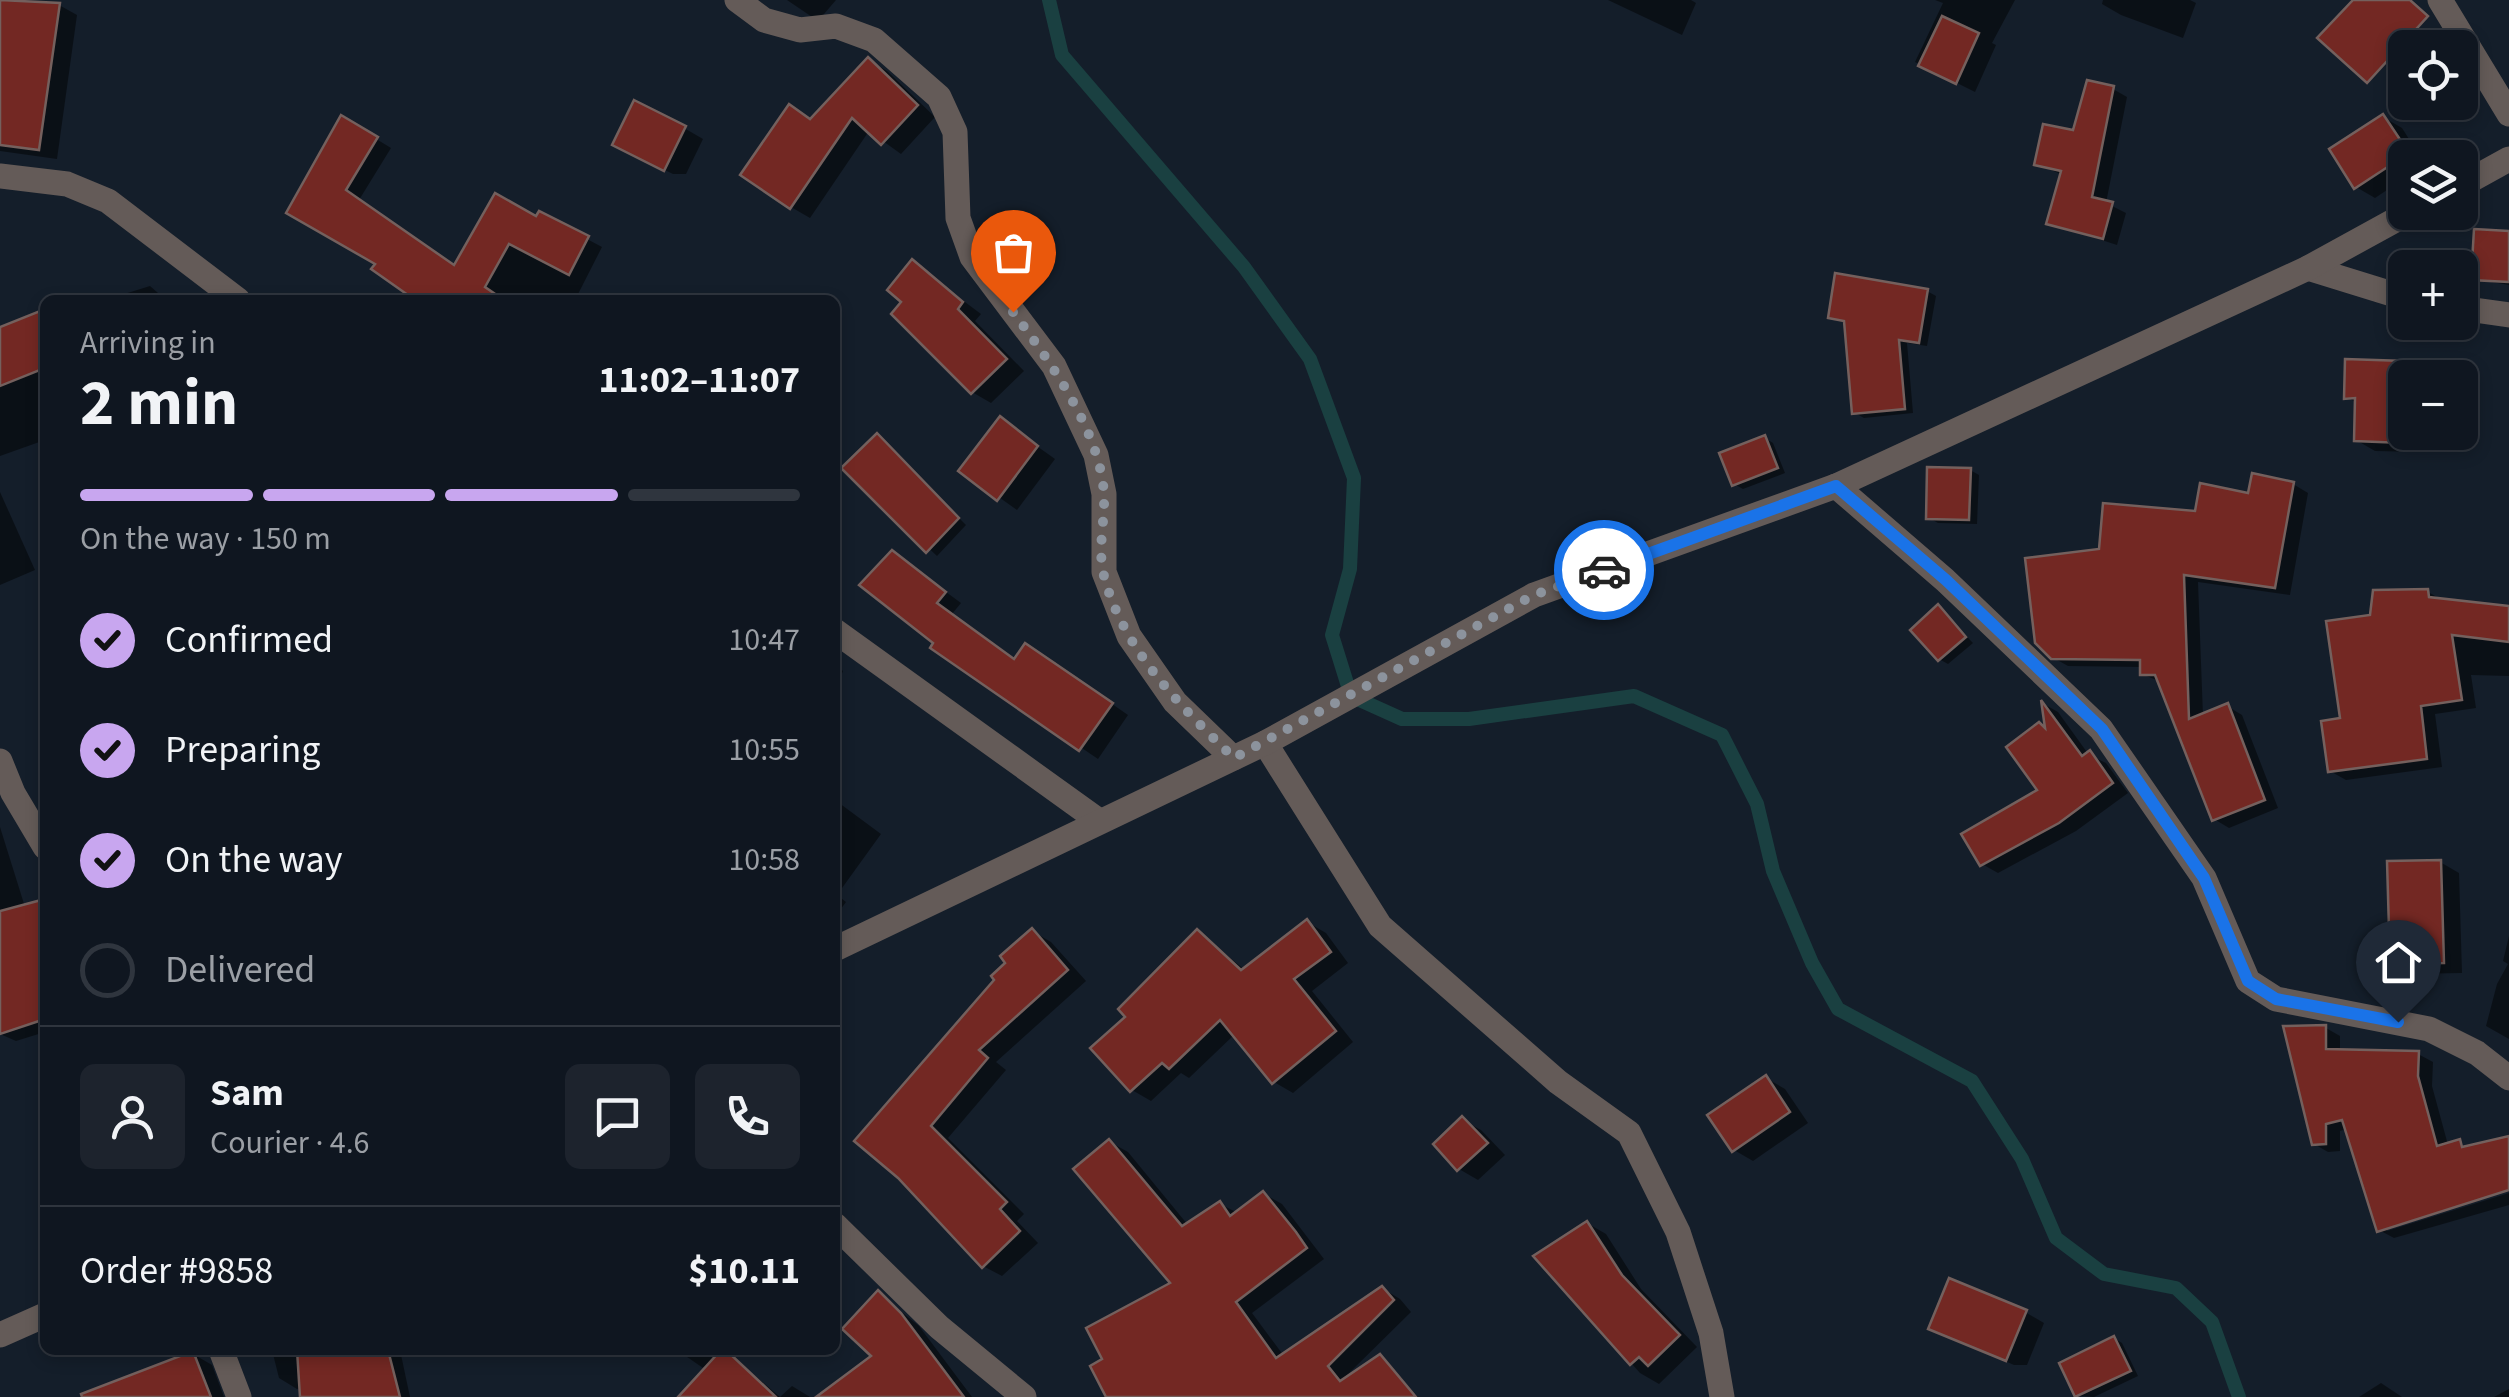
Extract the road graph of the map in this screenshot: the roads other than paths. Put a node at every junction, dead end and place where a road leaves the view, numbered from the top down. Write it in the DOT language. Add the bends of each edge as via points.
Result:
graph roads {
  1 [pos="737,0"];
  2 [pos="2440,0"];
  3 [pos="2509,114"];
  4 [pos="2509,159"];
  5 [pos="0,176"];
  6 [pos="2478,176"];
  7 [pos="2388,224"];
  8 [pos="2308,268"];
  9 [pos="2388,293"];
  10 [pos="231,295"];
  11 [pos="2478,311"];
  12 [pos="2509,315"];
  13 [pos="1836,486"];
  14 [pos="840,635"];
  15 [pos="1266,743"];
  16 [pos="1234,758"];
  17 [pos="0,762"];
  18 [pos="1099,821"];
  19 [pos="40,840"];
  20 [pos="840,947"];
  21 [pos="2509,1078"];
  22 [pos="840,1230"];
  23 [pos="40,1317"];
  24 [pos="0,1336"];
  25 [pos="223,1355"];
  26 [pos="239,1397"];
  27 [pos="1024,1397"];
  28 [pos="1722,1397"];
  1 -- 16 [label="street" via="764,20 800,30 836,26 874,40 939,98 956,132 958,218 972,257 1054,366 1096,455 1104,494 1104,572 1129,636 1175,702"];
  2 -- 3 [label="street"];
  4 -- 6 [label="street"];
  5 -- 10 [label="street" via="68,184 108,202"];
  7 -- 8 [label="street"];
  8 -- 9 [label="street"];
  8 -- 13 [label="street"];
  11 -- 12 [label="street"];
  13 -- 15 [label="street" via="1534,595"];
  13 -- 21 [label="street" via="2102,729 2204,878 2248,981 2276,999 2429,1029 2478,1053"];
  14 -- 18 [label="street"];
  15 -- 16 [label="street"];
  15 -- 28 [label="street" via="1380,926 1558,1082 1629,1133 1678,1232 1711,1333"];
  16 -- 18 [label="street"];
  17 -- 19 [label="street"];
  18 -- 20 [label="street"];
  22 -- 27 [label="street" via="962,1348"];
  23 -- 24 [label="street"];
  25 -- 26 [label="street"];
}
